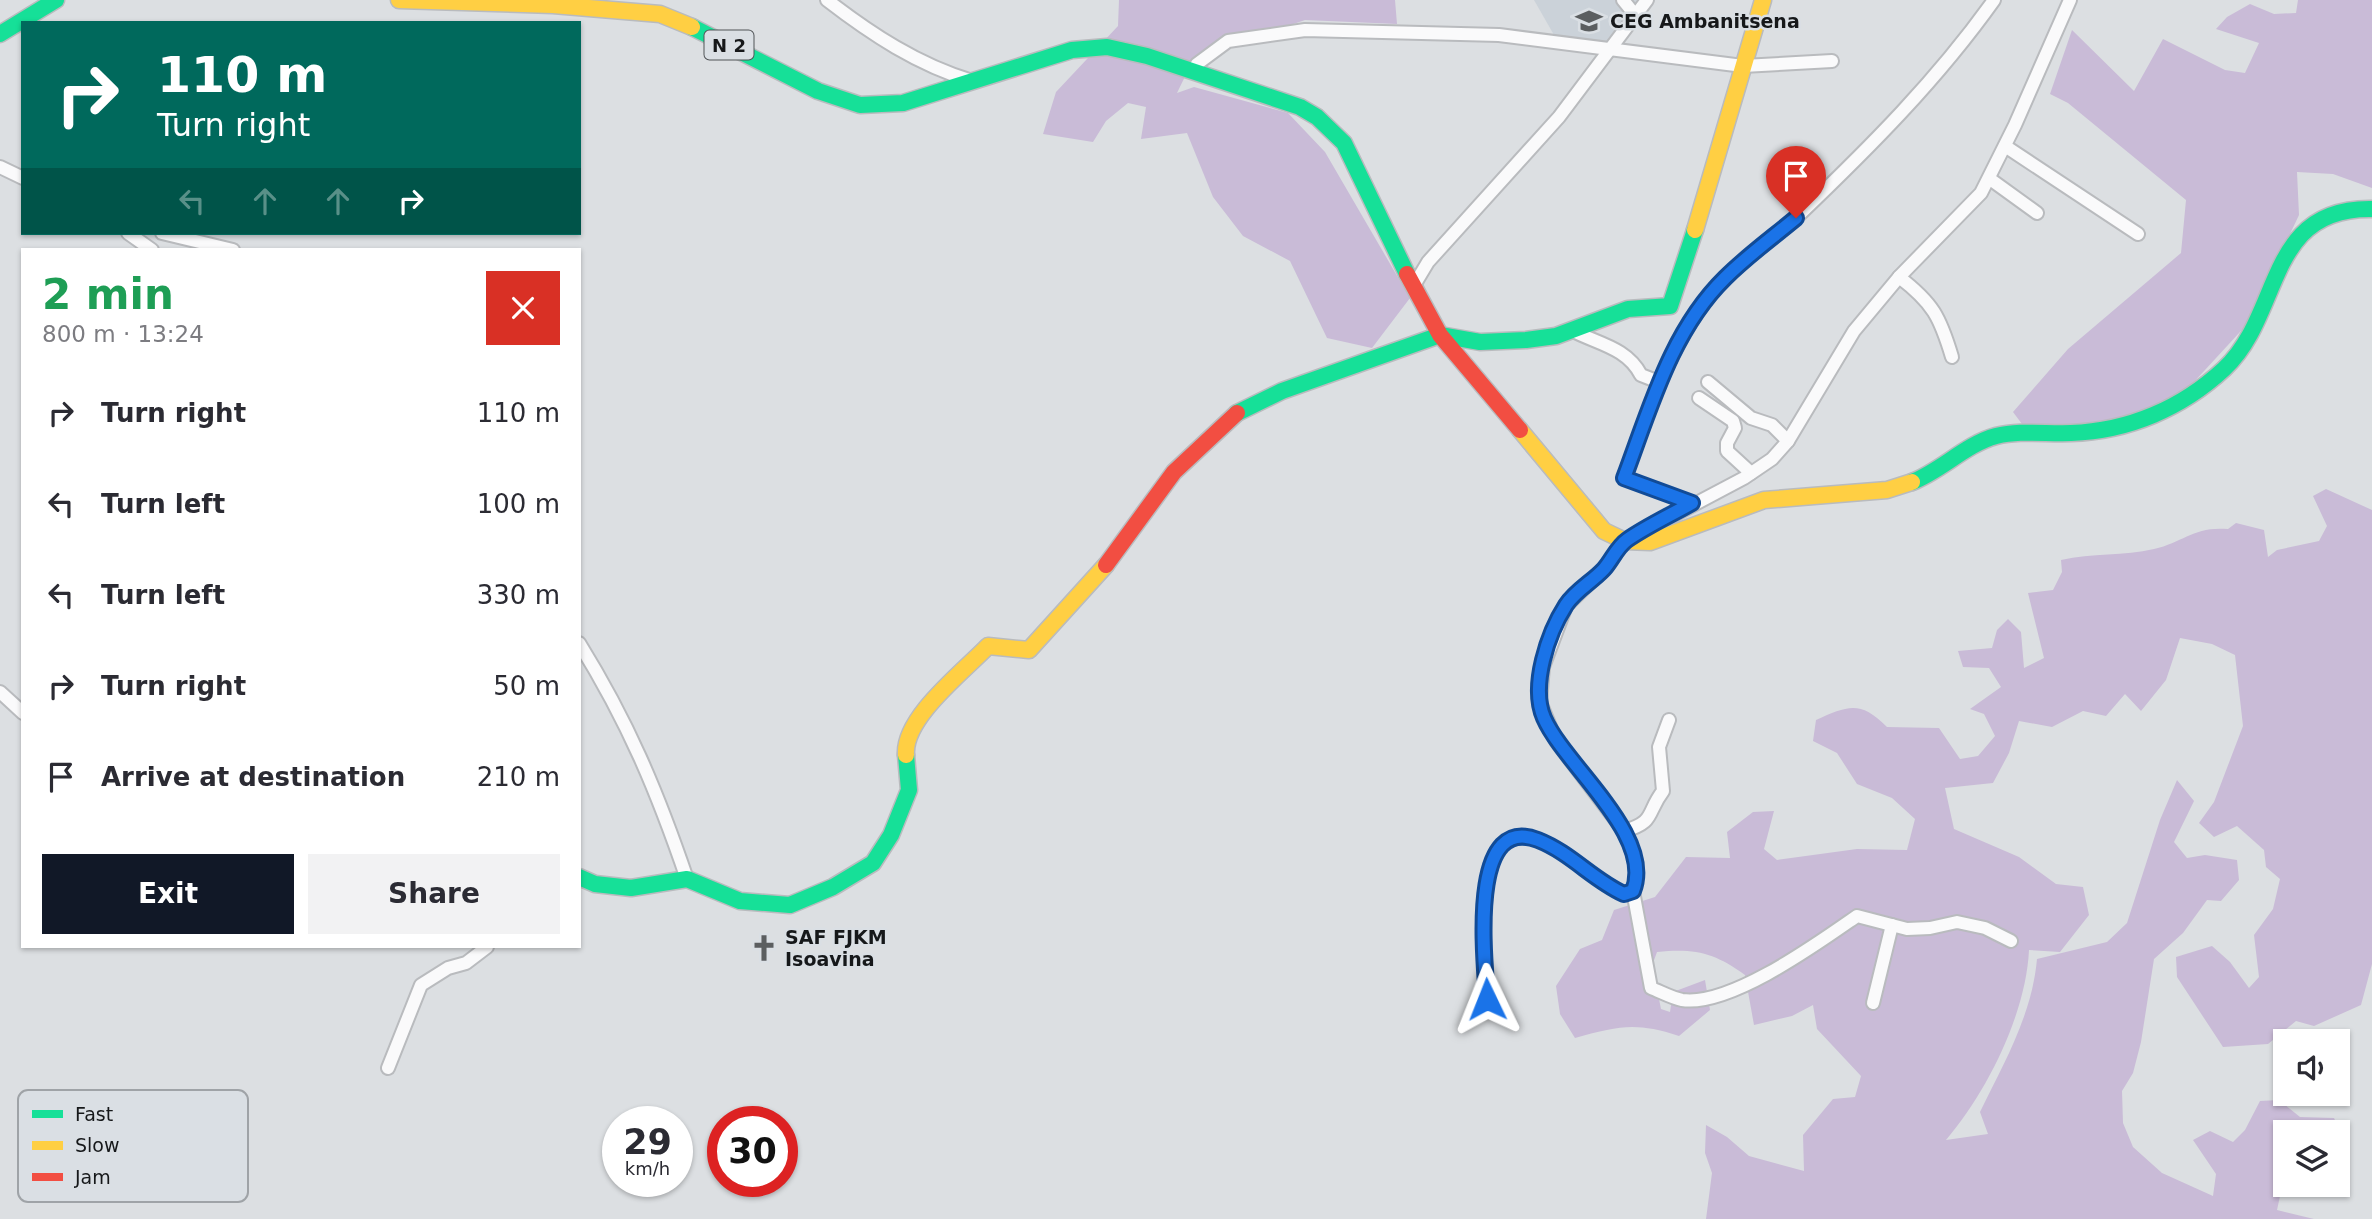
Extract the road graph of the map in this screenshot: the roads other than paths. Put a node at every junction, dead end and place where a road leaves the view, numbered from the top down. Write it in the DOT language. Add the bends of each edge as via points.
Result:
graph roads {
  1 [pos="56,0"];
  2 [pos="399,0"];
  3 [pos="827,0"];
  4 [pos="1623,0"];
  5 [pos="1647,0"];
  6 [pos="1763,0"];
  7 [pos="1994,0"];
  8 [pos="2070,0"];
  9 [pos="1636,16"];
  10 [pos="21,21"];
  11 [pos="21,21"];
  12 [pos="0,34"];
  13 [pos="1613,48"];
  14 [pos="1832,61"];
  15 [pos="1742,66"];
  16 [pos="1193,71"];
  17 [pos="972,81"];
  18 [pos="2005,146"];
  19 [pos="0,167"];
  20 [pos="21,177"];
  21 [pos="1990,179"];
  22 [pos="2372,209"];
  23 [pos="2037,213"];
  24 [pos="2138,234"];
  25 [pos="131,235"];
  26 [pos="170,235"];
  27 [pos="149,248"];
  28 [pos="225,248"];
  29 [pos="1899,277"];
  30 [pos="1413,286"];
  31 [pos="1573,331"];
  32 [pos="1440,335"];
  33 [pos="1952,357"];
  34 [pos="1659,382"];
  35 [pos="1708,382"];
  36 [pos="1699,398"];
  37 [pos="1788,441"];
  38 [pos="1751,473"];
  39 [pos="1692,503"];
  40 [pos="1625,541"];
  41 [pos="581,646"];
  42 [pos="0,692"];
  43 [pos="21,711"];
  44 [pos="1669,720"];
  45 [pos="1624,831"];
  46 [pos="581,878"];
  47 [pos="687,878"];
  48 [pos="1633,891"];
  49 [pos="1892,925"];
  50 [pos="2011,941"];
  51 [pos="486,948"];
  52 [pos="1487,999"];
  53 [pos="1873,1003"];
  54 [pos="388,1068"];
  1 -- 11 [label="main road"];
  2 -- 17 [label="main road, N 2" via="634,9 660,14 818,91 860,105 903,103"];
  3 -- 17 [label="street" via="905,53"];
  4 -- 9 [label="street"];
  5 -- 9 [label="street"];
  6 -- 15 [label="main road"];
  7 -- 34 [label="street" via="1913,103 1715,290 1686,329"];
  8 -- 18 [label="street"];
  9 -- 13 [label="street"];
  10 -- 12 [label="main road"];
  13 -- 15 [label="street"];
  13 -- 16 [label="street" via="1499,35 1305,30 1228,41"];
  13 -- 30 [label="street" via="1559,117 1428,262"];
  14 -- 15 [label="street"];
  15 -- 31 [label="main road" via="1671,306 1628,309"];
  16 -- 17 [label="main road, N 2" via="1126,50 1093,47"];
  16 -- 30 [label="main road, N 2" via="1300,107 1334,132 1344,143"];
  18 -- 21 [label="street"];
  18 -- 24 [label="street"];
  19 -- 20 [label="street"];
  21 -- 23 [label="street"];
  21 -- 29 [label="street" via="1972,206"];
  22 -- 40 [label="main road" via="2328,213 2310,225 2274,277 2247,342 2204,385 2170,408 2090,432 1992,437 1916,481 1887,490 1764,500 1650,542"];
  25 -- 27 [label="street"];
  26 -- 28 [label="street"];
  29 -- 33 [label="street" via="1934,310"];
  29 -- 37 [label="street" via="1854,331"];
  30 -- 32 [label="main road, N 2"];
  31 -- 32 [label="main road" via="1526,340"];
  31 -- 34 [label="street" via="1616,348 1634,361 1641,375"];
  32 -- 40 [label="main road, N 2" via="1578,503 1604,531"];
  32 -- 47 [label="main road" via="1282,391 1237,413 1174,472 1104,567 1029,650 988,646 913,724 905,741 909,790 891,835 873,863 790,905 740,901"];
  34 -- 39 [label="street" via="1624,478"];
  35 -- 37 [label="street"];
  36 -- 38 [label="street" via="1733,421 1727,451"];
  37 -- 38 [label="street"];
  38 -- 39 [label="street"];
  39 -- 40 [label="street"];
  40 -- 45 [label="street" via="1566,606 1539,687 1543,716 1556,741"];
  41 -- 47 [label="street" via="641,754"];
  42 -- 43 [label="street"];
  44 -- 45 [label="street" via="1658,747 1663,791 1650,819"];
  45 -- 48 [label="street" via="1636,861"];
  46 -- 47 [label="main road" via="631,888"];
  48 -- 49 [label="street" via="1651,988 1682,1000 1726,995 1811,948 1857,916"];
  48 -- 52 [label="street" via="1624,894 1612,889 1564,852 1535,839 1518,836 1504,842 1487,875"];
  49 -- 50 [label="street" via="1930,928 1956,922 1985,928"];
  49 -- 53 [label="street"];
  51 -- 54 [label="street" via="421,985"];
}
